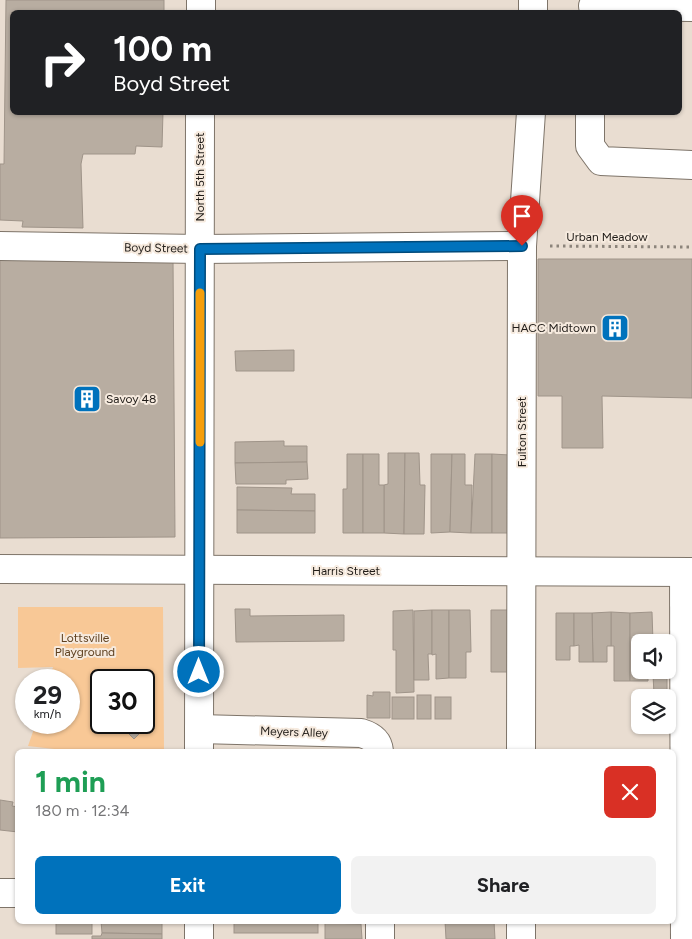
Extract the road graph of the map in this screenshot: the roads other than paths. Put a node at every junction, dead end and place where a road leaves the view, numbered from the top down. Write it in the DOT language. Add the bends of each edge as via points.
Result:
graph roads {
  1 [pos="593,6"];
  2 [pos="692,7"];
  3 [pos="200,115"];
  4 [pos="531,115"];
  5 [pos="590,115"];
  6 [pos="692,165"];
  7 [pos="0,246"];
  8 [pos="522,246"];
  9 [pos="200,249"];
  10 [pos="0,569"];
  11 [pos="200,570"];
  12 [pos="522,571"];
  13 [pos="688,572"];
  14 [pos="199,740"];
  15 [pos="378,749"];
  16 [pos="522,749"];
  17 [pos="0,893"];
  18 [pos="15,893"];
  19 [pos="683,896"];
  20 [pos="199,924"];
  21 [pos="380,924"];
  22 [pos="521,924"];
  23 [pos="199,939"];
  24 [pos="380,939"];
  25 [pos="521,939"];
  26 [pos="684,939"];
  1 -- 2 [label="street"];
  3 -- 9 [label="street, North 5th Street"];
  4 -- 8 [label="street, Fulton Street"];
  5 -- 6 [label="street" via="590,146 601,161"];
  7 -- 9 [label="street, Boyd Street"];
  8 -- 9 [label="street, Boyd Street"];
  8 -- 12 [label="street, Fulton Street"];
  9 -- 11 [label="street, North 5th Street"];
  10 -- 11 [label="street, Harris Street"];
  11 -- 12 [label="street, Harris Street"];
  11 -- 14 [label="street, North 5th Street"];
  12 -- 13 [label="street, Harris Street"];
  12 -- 16 [label="street, Fulton Street"];
  13 -- 19 [label="street"];
  14 -- 15 [label="street, Meyers Alley" via="361,734 374,740"];
  17 -- 18 [label="street"];
  19 -- 26 [label="street"];
  20 -- 23 [label="street"];
  21 -- 24 [label="street"];
  22 -- 25 [label="street"];
}
